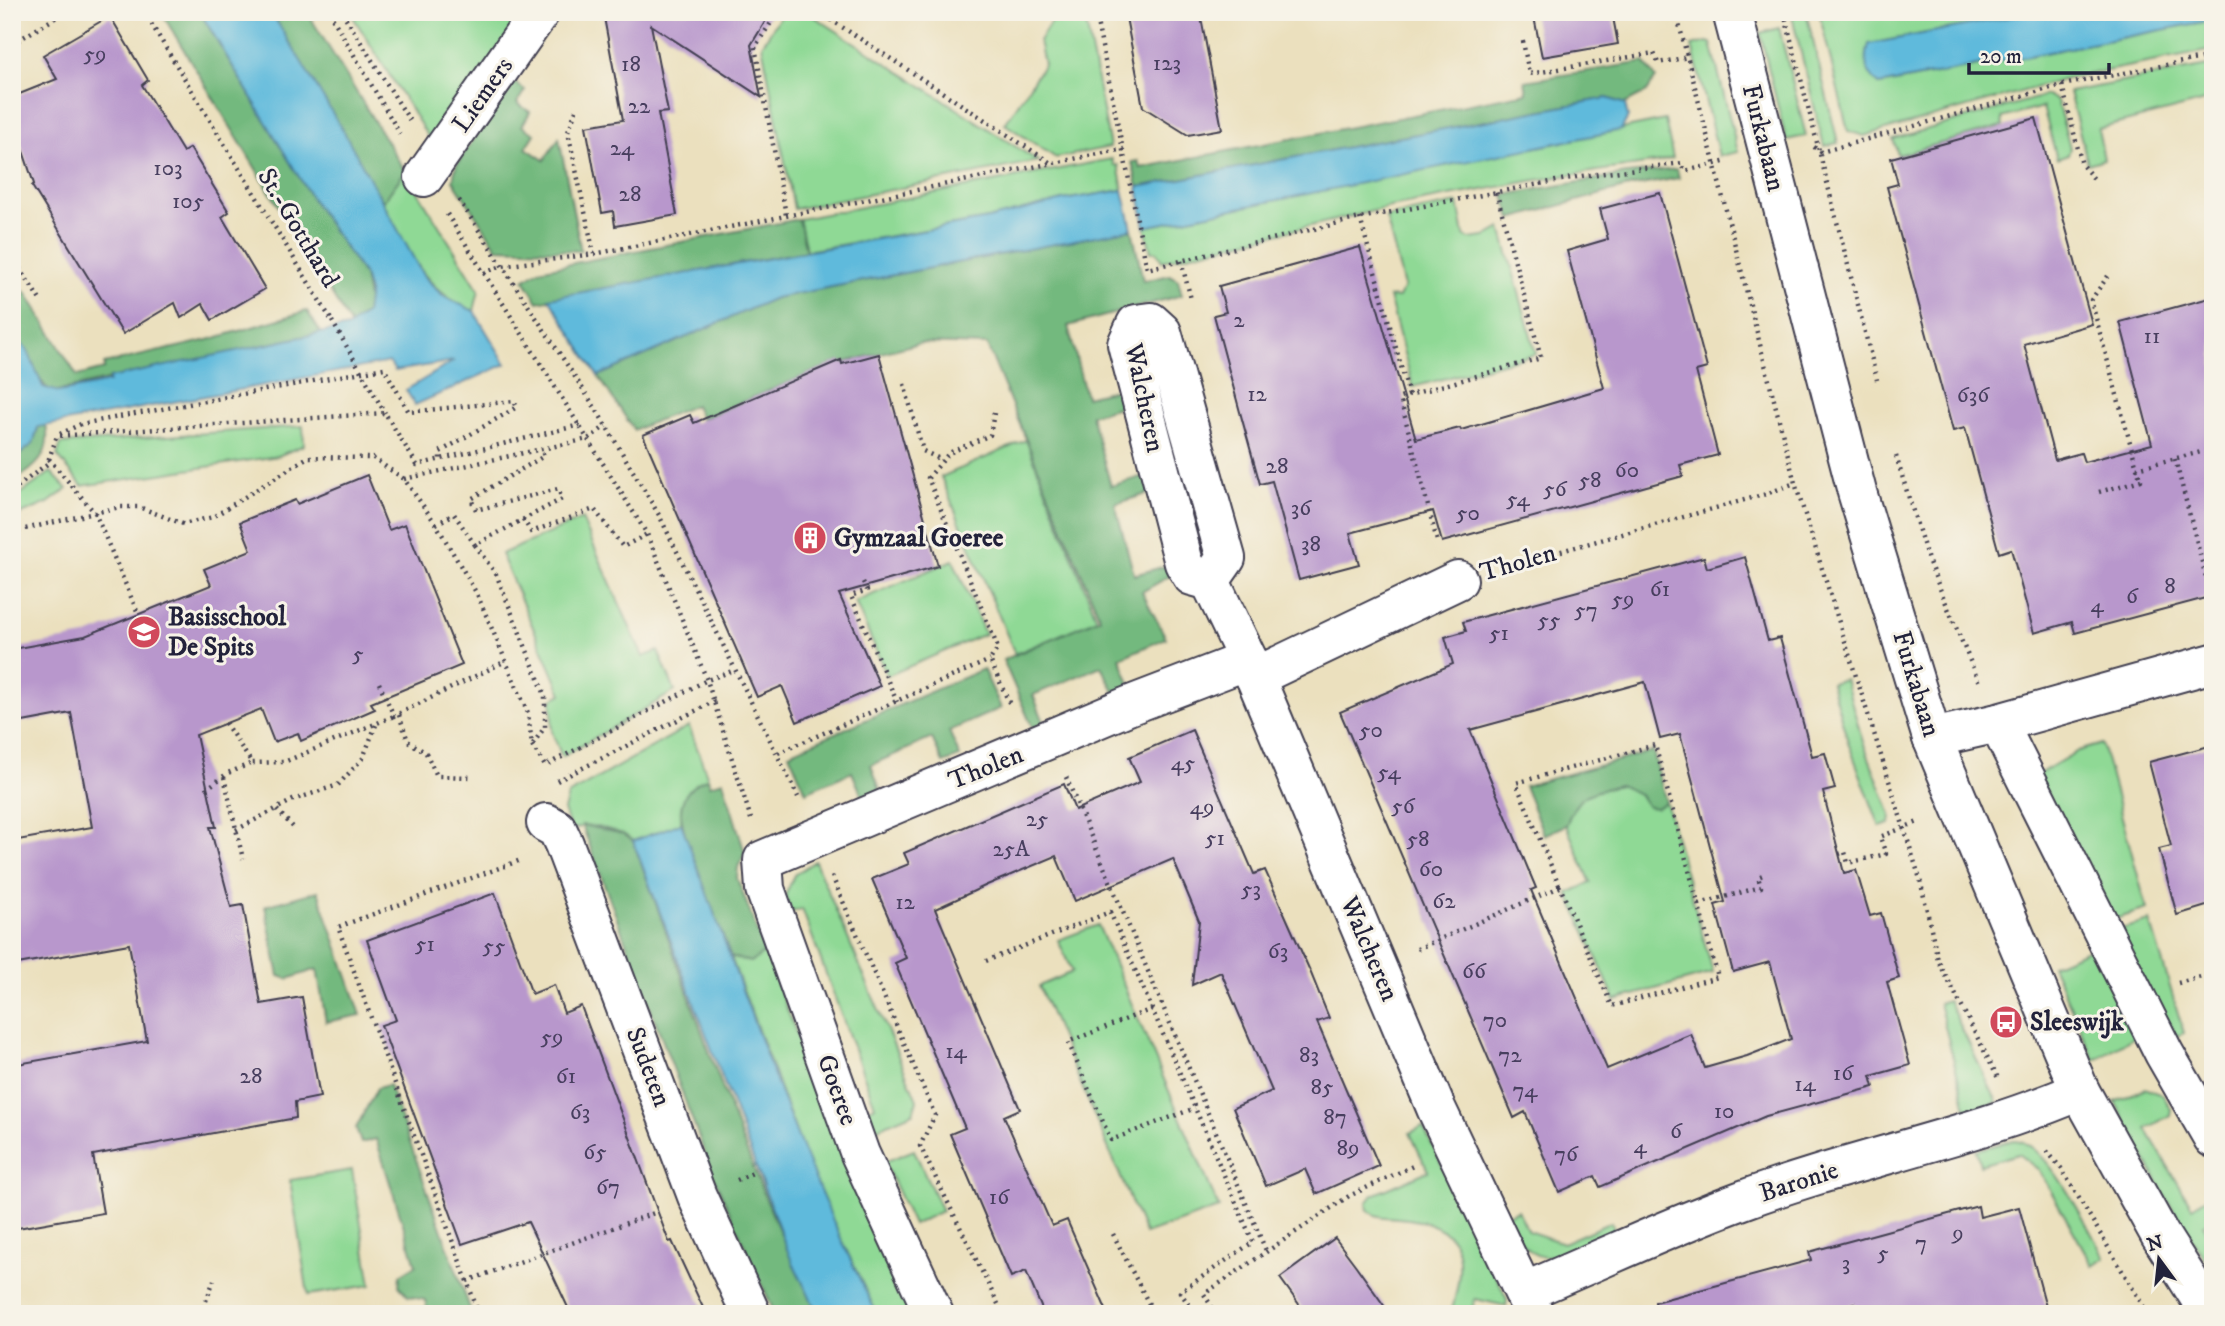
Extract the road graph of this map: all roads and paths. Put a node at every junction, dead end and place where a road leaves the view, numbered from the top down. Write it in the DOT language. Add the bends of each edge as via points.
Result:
graph roads {
  1 [pos="65,12"];
  2 [pos="144,12"];
  3 [pos="342,12"];
  4 [pos="540,12"];
  5 [pos="778,12"];
  6 [pos="819,12"];
  7 [pos="1095,12"];
  8 [pos="1732,12"];
  9 [pos="1784,12"];
  10 [pos="1523,41"];
  11 [pos="12,44"];
  12 [pos="2213,55"];
  13 [pos="1688,57"];
  14 [pos="2062,85"];
  15 [pos="576,110"];
  16 [pos="12,141"];
  17 [pos="1124,149"];
  18 [pos="1821,152"];
  19 [pos="1766,153"];
  20 [pos="12,156"];
  21 [pos="1051,163"];
  22 [pos="430,170"];
  23 [pos="2094,179"];
  24 [pos="1496,191"];
  25 [pos="786,216"];
  26 [pos="1360,218"];
  27 [pos="594,254"];
  28 [pos="12,256"];
  29 [pos="502,266"];
  30 [pos="2108,276"];
  31 [pos="40,300"];
  32 [pos="904,384"];
  33 [pos="1878,388"];
  34 [pos="1409,395"];
  35 [pos="385,413"];
  36 [pos="994,413"];
  37 [pos="580,425"];
  38 [pos="606,426"];
  39 [pos="57,436"];
  40 [pos="588,439"];
  41 [pos="541,449"];
  42 [pos="2213,449"];
  43 [pos="1895,453"];
  44 [pos="49,459"];
  45 [pos="2175,459"];
  46 [pos="440,460"];
  47 [pos="942,460"];
  48 [pos="2137,468"];
  49 [pos="404,479"];
  50 [pos="1795,483"];
  51 [pos="12,491"];
  52 [pos="2098,492"];
  53 [pos="95,513"];
  54 [pos="523,519"];
  55 [pos="436,524"];
  56 [pos="12,532"];
  57 [pos="647,534"];
  58 [pos="475,545"];
  59 [pos="1458,580"];
  60 [pos="1210,581"];
  61 [pos="863,582"];
  62 [pos="2213,604"];
  63 [pos="137,611"];
  64 [pos="990,660"];
  65 [pos="506,661"];
  66 [pos="2213,663"];
  67 [pos="1252,669"];
  68 [pos="735,670"];
  69 [pos="707,680"];
  70 [pos="379,683"];
  71 [pos="715,701"];
  72 [pos="897,702"];
  73 [pos="396,716"];
  74 [pos="225,723"];
  75 [pos="1998,723"];
  76 [pos="376,724"];
  77 [pos="1932,738"];
  78 [pos="532,744"];
  79 [pos="1042,745"];
  80 [pos="778,753"];
  81 [pos="252,762"];
  82 [pos="223,777"];
  83 [pos="472,777"];
  84 [pos="553,783"];
  85 [pos="206,789"];
  86 [pos="278,810"];
  87 [pos="1918,822"];
  88 [pos="294,828"];
  89 [pos="236,830"];
  90 [pos="555,833"];
  91 [pos="817,839"];
  92 [pos="1839,854"];
  93 [pos="243,859"];
  94 [pos="763,860"];
  95 [pos="1763,875"];
  96 [pos="1560,887"];
  97 [pos="1699,904"];
  98 [pos="986,961"];
  99 [pos="1381,978"];
  100 [pos="1152,1009"];
  101 [pos="2080,1091"];
  102 [pos="1195,1108"];
  103 [pos="2213,1138"];
  104 [pos="1411,1156"];
  105 [pos="697,1196"];
  106 [pos="1113,1234"];
  107 [pos="1267,1253"];
  108 [pos="214,1280"];
  109 [pos="467,1281"];
  110 [pos="1529,1303"];
  111 [pos="201,1314"];
  112 [pos="479,1314"];
  113 [pos="751,1314"];
  114 [pos="934,1314"];
  115 [pos="1003,1314"];
  116 [pos="1154,1314"];
  117 [pos="1186,1314"];
  118 [pos="1216,1314"];
  119 [pos="2210,1314"];
  1 -- 11 [label="path"];
  2 -- 35 [label="path, St.-Gotthard, bridge"];
  3 -- 22 [label="path"];
  4 -- 22 [label="street, Liemers"];
  5 -- 25 [label="path" via="755,47"];
  6 -- 21 [label="path"];
  7 -- 17 [label="path"];
  8 -- 19 [label="street, Furkabaan"];
  9 -- 18 [label="path, Furkabaan"];
  10 -- 13 [label="path" via="1530,74 1654,53 1658,63"];
  12 -- 14 [label="path"];
  14 -- 18 [label="path"];
  14 -- 23 [label="path" via="2082,165"];
  15 -- 27 [label="path" via="568,132"];
  16 -- 20 [label="path"];
  17 -- 21 [label="path"];
  17 -- 26 [label="path" via="1147,269"];
  18 -- 19 [label="path" via="1807,142"];
  18 -- 33 [label="path, Furkabaan"];
  19 -- 24 [label="path" via="1685,171 1682,163"];
  19 -- 77 [label="street, Furkabaan" via="1857,492"];
  21 -- 25 [label="path"];
  22 -- 29 [label="path"];
  24 -- 26 [label="path"];
  24 -- 34 [label="path" via="1541,358"];
  25 -- 27 [label="path"];
  26 -- 34 [label="path"];
  27 -- 29 [label="path"];
  28 -- 31 [label="path"];
  29 -- 37 [label="path" via="484,274"];
  29 -- 38 [label="path"];
  30 -- 48 [label="path" via="2091,300"];
  32 -- 47 [label="path" via="923,451"];
  34 -- 59 [label="path" via="1400,398 1442,564 1446,576"];
  35 -- 39 [label="path"];
  35 -- 46 [label="path, St.-Gotthard" via="417,465"];
  36 -- 47 [label="path" via="990,435"];
  37 -- 40 [label="path"];
  37 -- 46 [label="path"];
  38 -- 40 [label="path"];
  38 -- 68 [label="path" via="659,515"];
  39 -- 44 [label="path"];
  39 -- 46 [label="path" via="81,424 384,368 410,412 513,401 517,407 440,452"];
  40 -- 41 [label="path"];
  40 -- 57 [label="path"];
  41 -- 49 [label="path"];
  41 -- 54 [label="path" via="544,456 471,499 476,510 558,489 562,499"];
  42 -- 45 [label="path"];
  43 -- 75 [label="path, Furkabaan" via="1938,584"];
  44 -- 51 [label="path" via="29,481"];
  44 -- 53 [label="path"];
  45 -- 48 [label="path"];
  45 -- 62 [label="path"];
  47 -- 64 [label="path" via="928,478 998,648"];
  48 -- 52 [label="path" via="2141,480"];
  49 -- 53 [label="path" via="373,457 308,457 213,517 183,524 139,507"];
  49 -- 55 [label="path"];
  50 -- 59 [label="path, Tholen"];
  53 -- 56 [label="path"];
  53 -- 63 [label="path"];
  54 -- 57 [label="path" via="531,532 594,509 623,547"];
  54 -- 58 [label="path"];
  55 -- 58 [label="path" via="454,514"];
  55 -- 65 [label="path" via="477,594"];
  57 -- 69 [label="path"];
  58 -- 78 [label="path" via="496,574 545,695 545,727"];
  59 -- 67 [label="street, Tholen"];
  60 -- 60 [label="street, Walcheren" via="1226,558 1166,345 1158,325 1136,324 1127,344 1184,563 1192,576"];
  60 -- 67 [label="street, Walcheren"];
  61 -- 72 [label="path" via="867,590 851,596"];
  64 -- 72 [label="path"];
  64 -- 79 [label="path"];
  65 -- 73 [label="path"];
  65 -- 78 [label="path" via="528,713"];
  66 -- 75 [label="street"];
  67 -- 79 [label="street, Tholen" via="1128,706"];
  67 -- 99 [label="street, Walcheren"];
  68 -- 69 [label="path"];
  68 -- 80 [label="path"];
  69 -- 71 [label="path"];
  69 -- 78 [label="path" via="545,766"];
  70 -- 73 [label="path"];
  71 -- 84 [label="path"];
  71 -- 94 [label="path"];
  72 -- 80 [label="path"];
  73 -- 76 [label="path"];
  73 -- 83 [label="path" via="408,741 426,753 437,776"];
  74 -- 81 [label="path"];
  75 -- 77 [label="street"];
  75 -- 103 [label="street" via="2164,1052"];
  76 -- 81 [label="path" via="284,762"];
  76 -- 86 [label="path" via="363,758 338,785"];
  77 -- 101 [label="street, Furkabaan"];
  79 -- 91 [label="street, Tholen"];
  79 -- 107 [label="path"];
  80 -- 91 [label="path"];
  81 -- 82 [label="path"];
  82 -- 85 [label="path"];
  82 -- 89 [label="path"];
  86 -- 88 [label="path"];
  86 -- 89 [label="path"];
  87 -- 92 [label="path" via="1880,837 1886,854 1849,863 1844,852"];
  89 -- 93 [label="path"];
  90 -- 105 [label="street, Sudeten"];
  90 -- 109 [label="path" via="338,927"];
  91 -- 94 [label="street, Tholen"];
  91 -- 115 [label="path" via="935,1115 920,1146"];
  94 -- 114 [label="street, Goeree" via="765,889 860,1154"];
  95 -- 97 [label="path" via="1758,877 1761,887"];
  96 -- 97 [label="path" via="1612,1006 1718,977"];
  96 -- 97 [label="path" via="1516,783 1655,745"];
  96 -- 99 [label="path" via="1409,952 1414,964"];
  98 -- 100 [label="path" via="1110,912"];
  99 -- 110 [label="street, Walcheren" via="1436,1108"];
  100 -- 102 [label="path"];
  100 -- 102 [label="path" via="1068,1042 1111,1140"];
  101 -- 110 [label="street, Baronie" via="2018,1118 1741,1200"];
  101 -- 119 [label="street, Furkabaan"];
  102 -- 117 [label="path" via="1253,1242 1180,1292 1192,1309"];
  104 -- 107 [label="path" via="1416,1166 1349,1196"];
  105 -- 109 [label="path"];
  105 -- 113 [label="street, Sudeten"];
  106 -- 116 [label="path"];
  107 -- 118 [label="path" via="1204,1294"];
  108 -- 111 [label="path"];
  109 -- 112 [label="path"];
}
